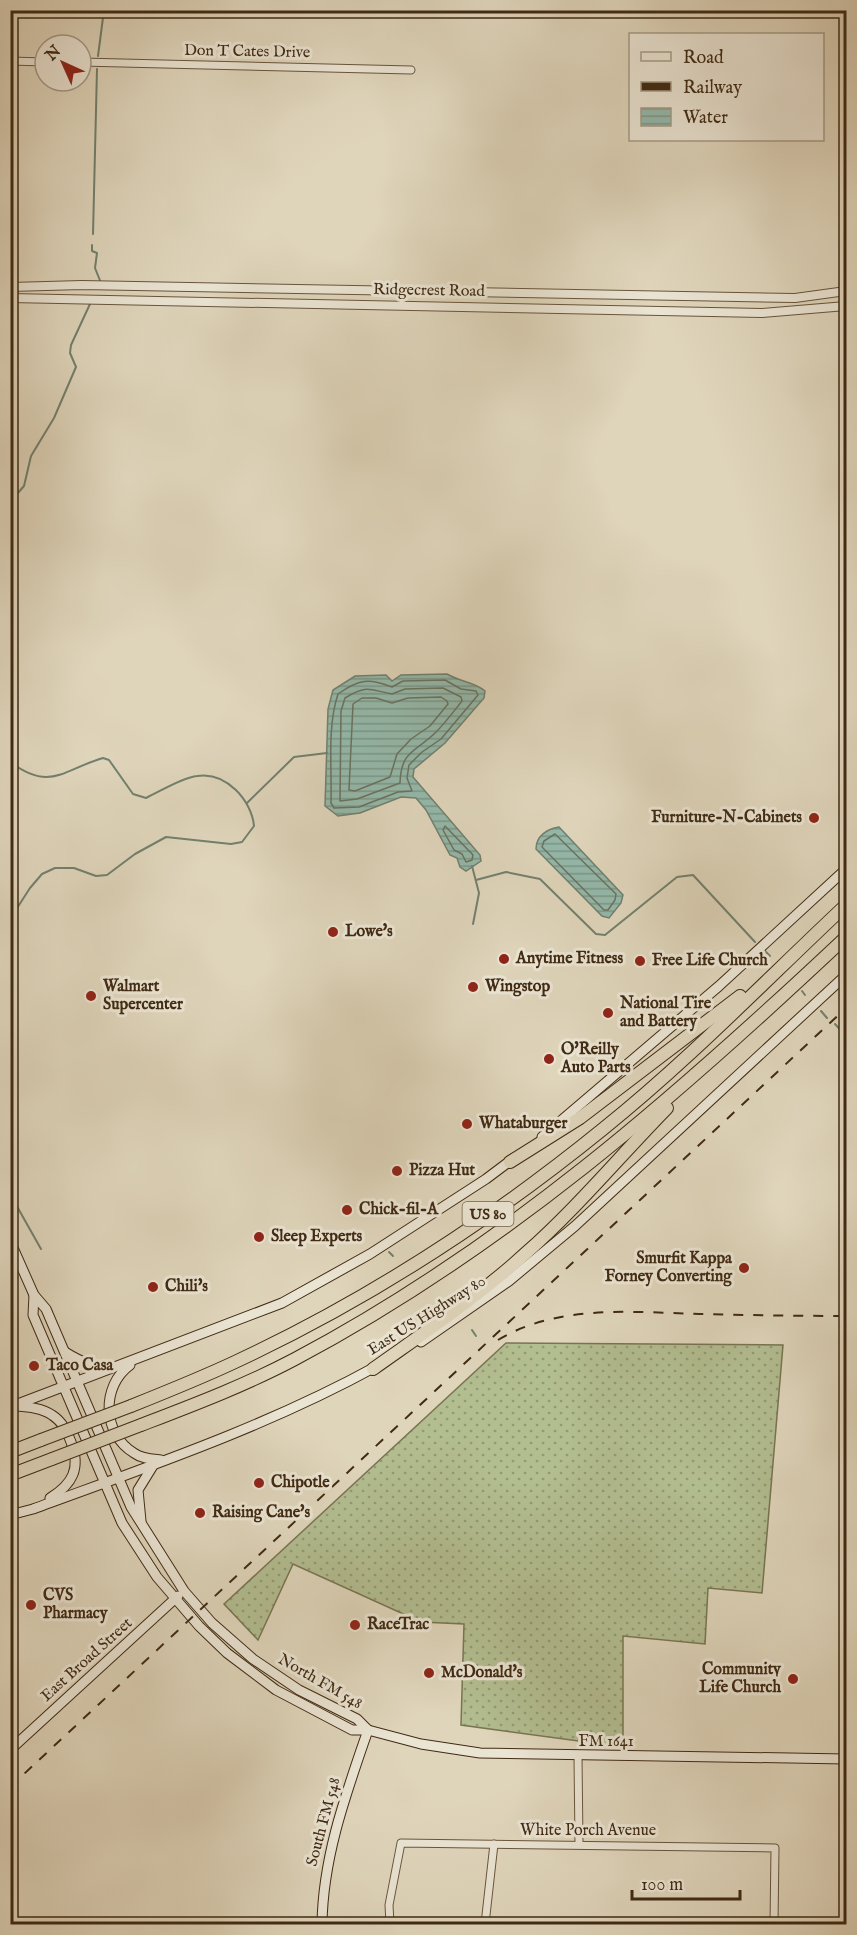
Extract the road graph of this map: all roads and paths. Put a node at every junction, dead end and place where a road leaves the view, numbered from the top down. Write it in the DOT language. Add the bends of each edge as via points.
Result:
graph roads {
  1 [pos="10,61"];
  2 [pos="33,62"];
  3 [pos="93,62"];
  4 [pos="411,70"];
  5 [pos="10,286"];
  6 [pos="846,291"];
  7 [pos="10,298"];
  8 [pos="846,306"];
  9 [pos="846,869"];
  10 [pos="846,905"];
  11 [pos="846,937"];
  12 [pos="797,951"];
  13 [pos="846,975"];
  14 [pos="681,1087"];
  15 [pos="510,1162"];
  16 [pos="10,1241"];
  17 [pos="34,1295"];
  18 [pos="65,1352"];
  19 [pos="136,1360"];
  20 [pos="120,1366"];
  21 [pos="373,1369"];
  22 [pos="78,1382"];
  23 [pos="63,1387"];
  24 [pos="12,1406"];
  25 [pos="10,1452"];
  26 [pos="164,1460"];
  27 [pos="154,1464"];
  28 [pos="10,1475"];
  29 [pos="119,1477"];
  30 [pos="104,1483"];
  31 [pos="33,1509"];
  32 [pos="10,1515"];
  33 [pos="141,1526"];
  34 [pos="184,1590"];
  35 [pos="175,1599"];
  36 [pos="368,1730"];
  37 [pos="10,1750"];
  38 [pos="578,1757"];
  39 [pos="846,1760"];
  40 [pos="494,1844"];
  41 [pos="579,1844"];
  42 [pos="322,1924"];
  43 [pos="390,1924"];
  44 [pos="485,1924"];
  45 [pos="774,1924"];
  1 -- 2 [label="street"];
  3 -- 4 [label="street, Don T Cates Drive"];
  5 -- 6 [label="street, Ridgecrest Road" via="795,298"];
  7 -- 8 [label="street, Ridgecrest Road" via="762,313"];
  9 -- 15 [label="main road" via="666,1033"];
  10 -- 12 [label="highway, US 80"];
  11 -- 14 [label="highway, US 80"];
  12 -- 15 [label="highway" via="590,1111"];
  12 -- 25 [label="highway, US 80, bridge" via="604,1128 429,1255 236,1362"];
  13 -- 21 [label="main road, East US Highway 80" via="518,1273 458,1318"];
  14 -- 21 [label="highway" via="669,1106 526,1253 473,1297"];
  14 -- 28 [label="highway, US 80, bridge" via="576,1175 443,1271 293,1360"];
  15 -- 19 [label="main road" via="407,1232 320,1283 282,1303"];
  16 -- 17 [label="main road, North FM 548"];
  17 -- 18 [label="main road, North FM 548" via="46,1309"];
  17 -- 23 [label="main road, North FM 548" via="33,1315"];
  18 -- 20 [label="main road" via="98,1366"];
  18 -- 22 [label="main road, North FM 548"];
  19 -- 20 [label="main road"];
  19 -- 26 [label="main road" via="110,1388 111,1419 119,1438 132,1452"];
  20 -- 22 [label="main road"];
  21 -- 26 [label="main road, East US Highway 80" via="288,1412"];
  22 -- 23 [label="main road"];
  22 -- 29 [label="main road, North FM 548"];
  23 -- 24 [label="main road"];
  23 -- 30 [label="main road, North FM 548"];
  24 -- 31 [label="main road" via="41,1410 57,1419 75,1454 76,1470 68,1484"];
  26 -- 27 [label="main road, East US Highway 80"];
  27 -- 29 [label="main road, East US Highway 80"];
  27 -- 33 [label="main road" via="138,1490"];
  29 -- 30 [label="main road, East US Highway 80"];
  29 -- 33 [label="main road, North FM 548"];
  30 -- 31 [label="main road, East US Highway 80"];
  30 -- 35 [label="main road, North FM 548" via="130,1535"];
  31 -- 32 [label="main road, East US Highway 80"];
  33 -- 34 [label="main road, North FM 548"];
  34 -- 35 [label="main road, East Broad Street"];
  34 -- 36 [label="main road, North FM 548" via="212,1623 253,1659 298,1690 357,1719"];
  35 -- 36 [label="main road, North FM 548" via="222,1648 276,1690 352,1730"];
  35 -- 37 [label="main road, East Broad Street"];
  36 -- 38 [label="main road, FM 1641 / FM 1641" via="460,1751"];
  36 -- 42 [label="main road, South FM 548" via="330,1844"];
  38 -- 39 [label="main road, FM 1641 / FM 1641"];
  38 -- 41 [label="street"];
  40 -- 41 [label="street, White Porch Avenue"];
  40 -- 43 [label="street, White Porch Avenue" via="400,1843 389,1905"];
  40 -- 44 [label="street"];
  41 -- 45 [label="street, White Porch Avenue" via="775,1848"];
}
